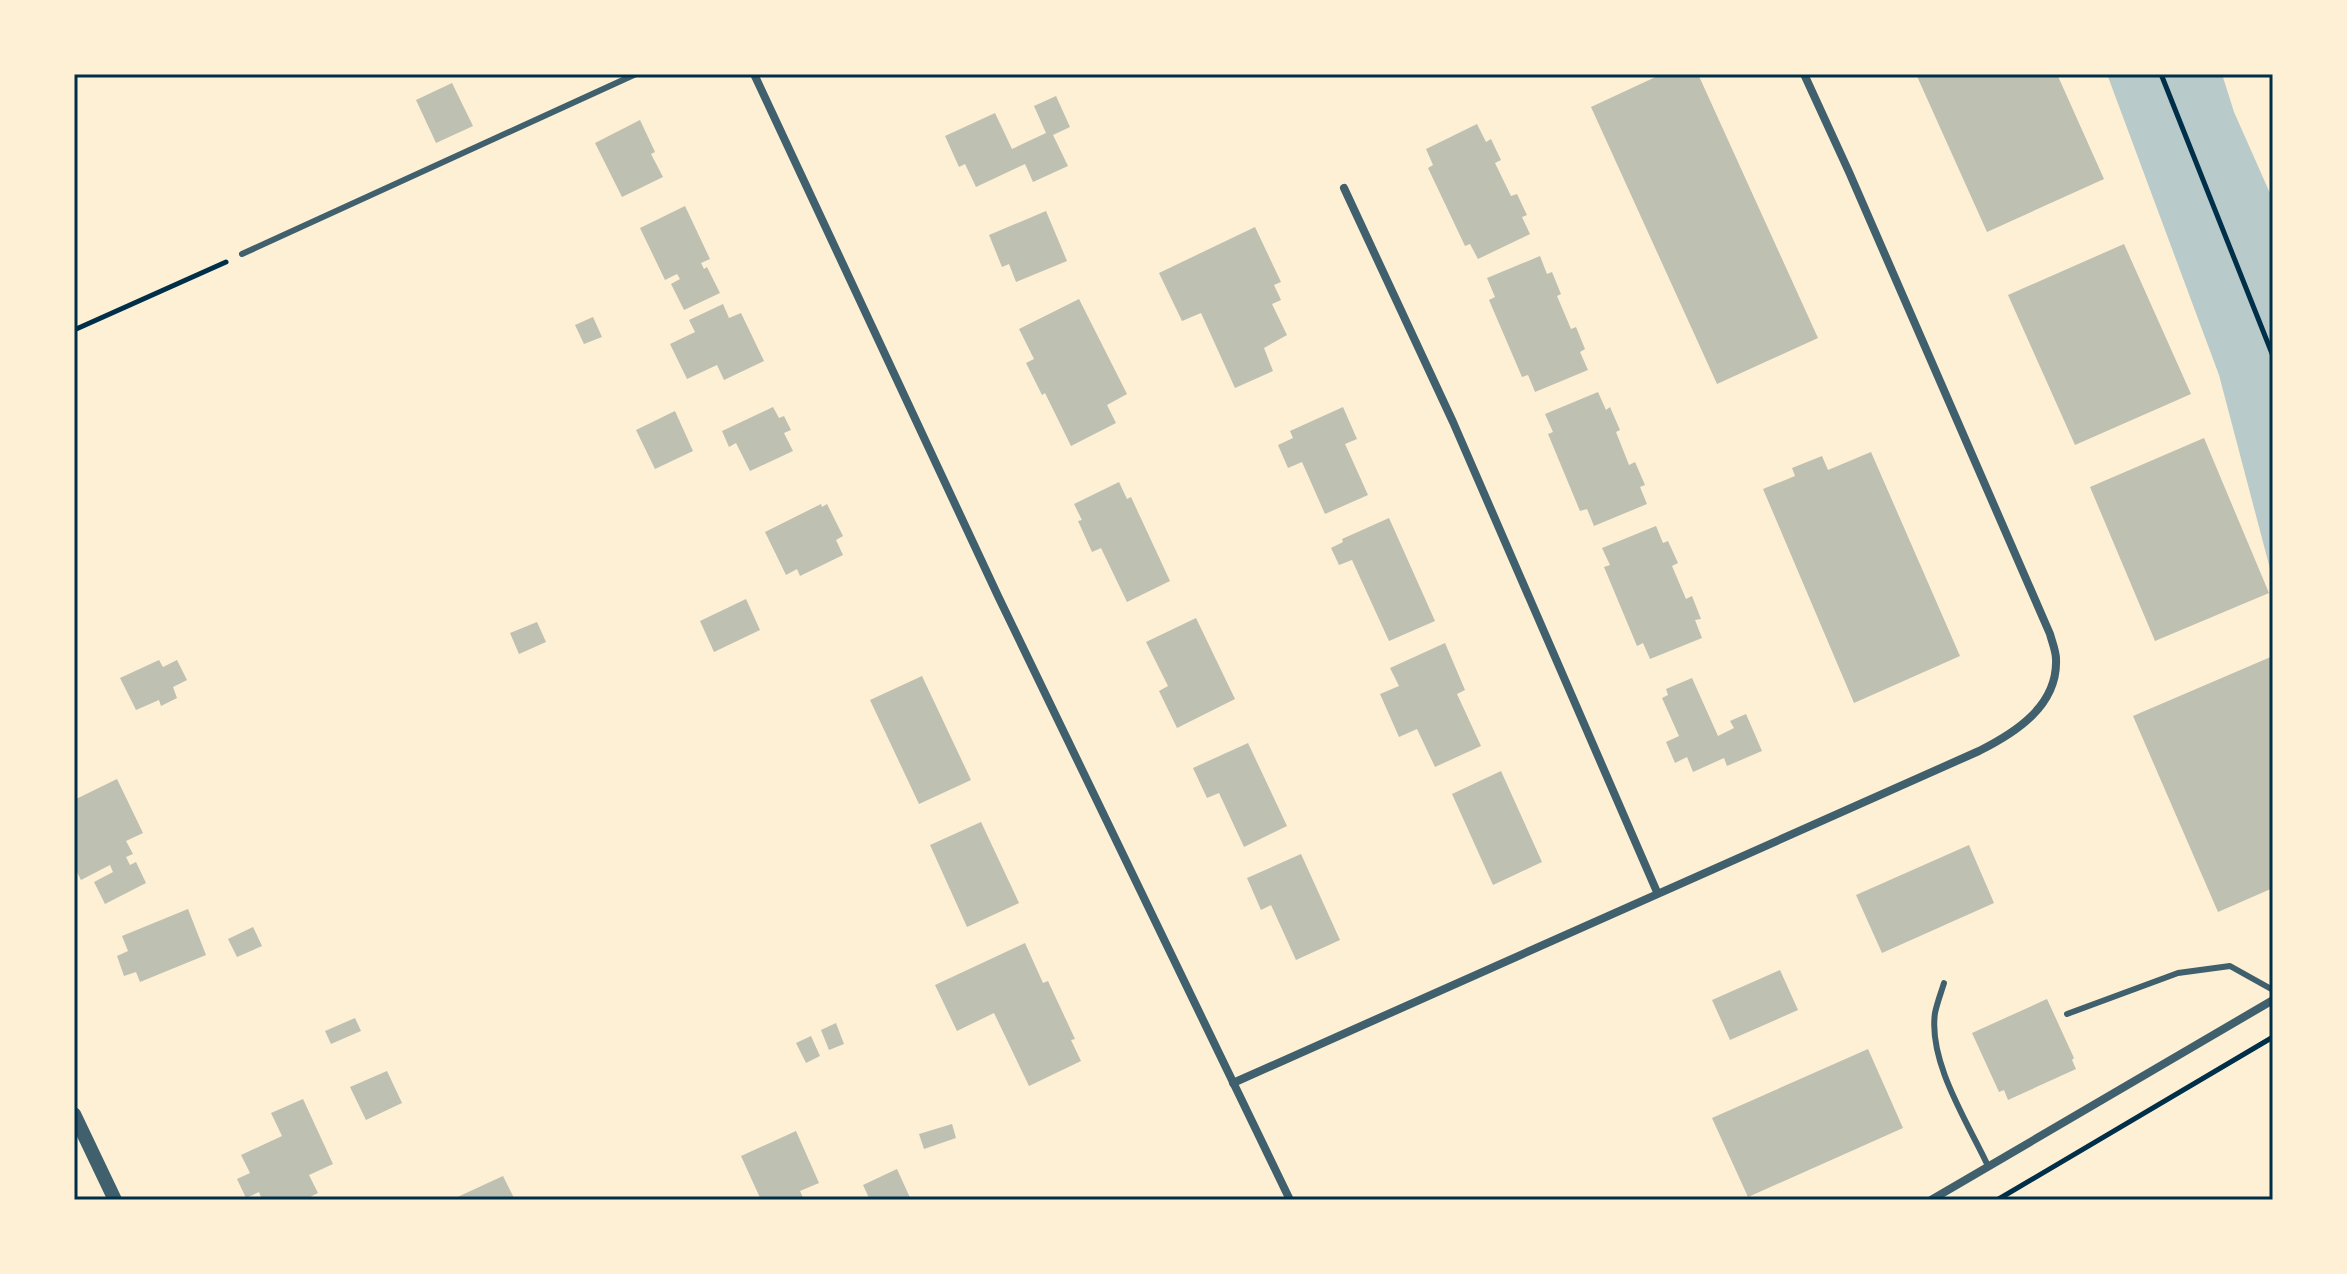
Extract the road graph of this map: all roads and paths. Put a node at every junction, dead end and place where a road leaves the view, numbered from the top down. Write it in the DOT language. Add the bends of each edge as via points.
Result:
graph roads {
  1 [pos="636,74"];
  2 [pos="754,74"];
  3 [pos="1804,74"];
  4 [pos="2161,74"];
  5 [pos="1344,188"];
  6 [pos="242,254"];
  7 [pos="74,330"];
  8 [pos="2273,356"];
  9 [pos="1657,892"];
  10 [pos="1944,983"];
  11 [pos="2273,990"];
  12 [pos="2273,1000"];
  13 [pos="2067,1014"];
  14 [pos="2273,1037"];
  15 [pos="1233,1083"];
  16 [pos="74,1114"];
  17 [pos="1988,1166"];
  18 [pos="115,1200"];
  19 [pos="1290,1200"];
  20 [pos="1931,1200"];
  21 [pos="1997,1200"];
  1 -- 6 [label="lane"];
  2 -- 15 [label="street"];
  3 -- 9 [label="street" via="2050,634 2056,660 2050,692 2031,718 2003,739"];
  4 -- 8 [label="path"];
  5 -- 9 [label="street" via="1453,422"];
  6 -- 7 [label="path"];
  9 -- 15 [label="street"];
  10 -- 17 [label="lane" via="1935,1015 1937,1052"];
  11 -- 13 [label="lane" via="2230,966 2178,973"];
  12 -- 17 [label="street"];
  14 -- 21 [label="path"];
  15 -- 19 [label="street"];
  16 -- 18 [label="street"];
  17 -- 20 [label="street"];
}
